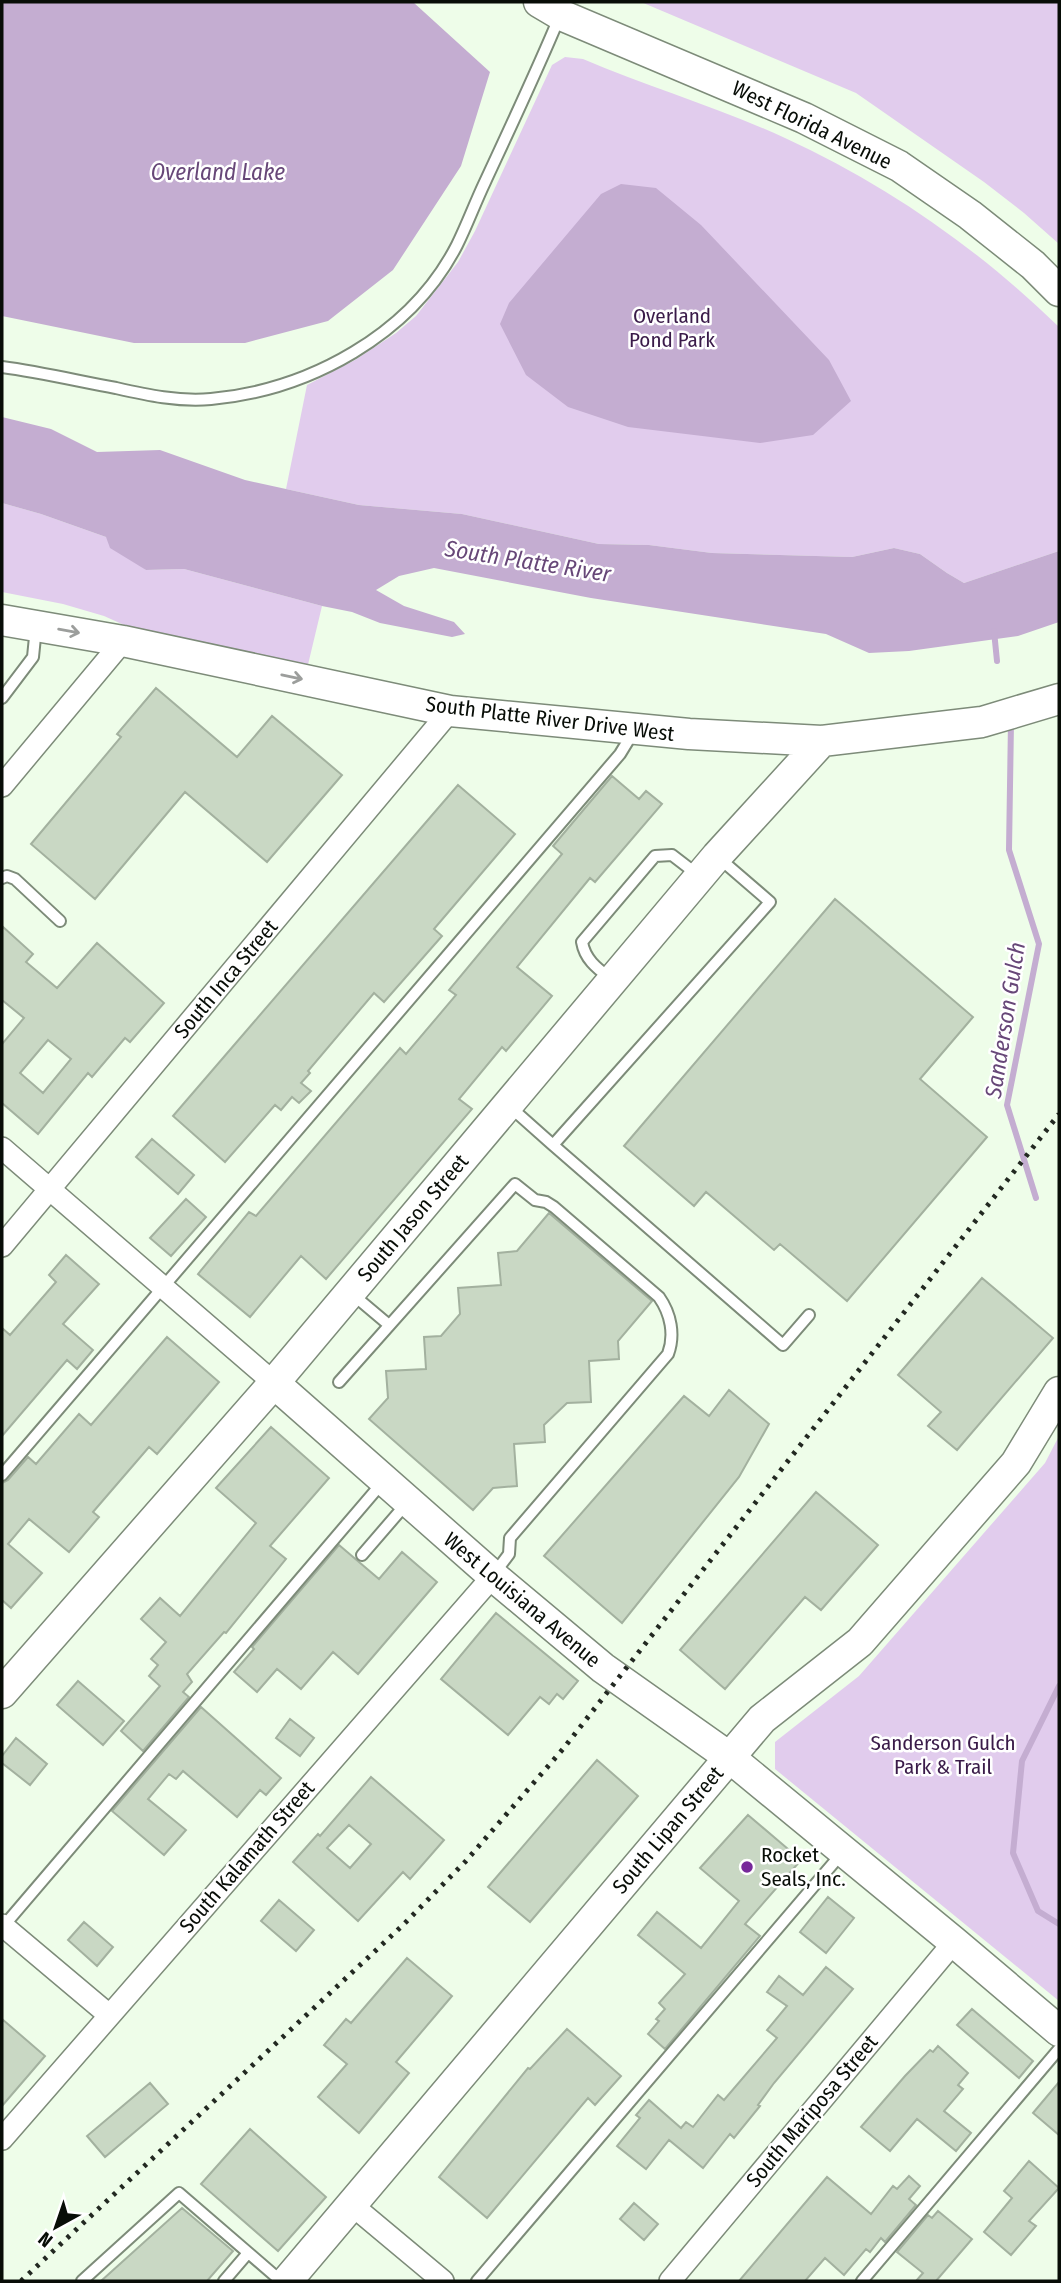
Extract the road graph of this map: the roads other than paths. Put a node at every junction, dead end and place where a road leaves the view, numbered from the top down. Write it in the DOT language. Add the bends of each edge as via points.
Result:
graph roads {
  1 [pos="550,8"];
  2 [pos="1059,291"];
  3 [pos="2,367"];
  4 [pos="2,620"];
  5 [pos="36,626"];
  6 [pos="123,641"];
  7 [pos="2,698"];
  8 [pos="1059,699"];
  9 [pos="450,711"];
  10 [pos="634,730"];
  11 [pos="822,741"];
  12 [pos="2,786"];
  13 [pos="709,866"];
  14 [pos="2,878"];
  15 [pos="60,921"];
  16 [pos="612,981"];
  17 [pos="508,1105"];
  18 [pos="553,1145"];
  19 [pos="2,1148"];
  20 [pos="50,1190"];
  21 [pos="2,1246"];
  22 [pos="163,1287"];
  23 [pos="350,1293"];
  24 [pos="809,1315"];
  25 [pos="389,1325"];
  26 [pos="339,1382"];
  27 [pos="274,1383"];
  28 [pos="1059,1392"];
  29 [pos="2,1475"];
  30 [pos="384,1480"];
  31 [pos="408,1502"];
  32 [pos="362,1555"];
  33 [pos="493,1577"];
  34 [pos="2,1693"];
  35 [pos="729,1757"];
  36 [pos="844,1851"];
  37 [pos="2,1927"];
  38 [pos="954,1941"];
  39 [pos="109,2015"];
  40 [pos="1059,2031"];
  41 [pos="1059,2049"];
  42 [pos="2,2139"];
  43 [pos="352,2205"];
  44 [pos="248,2253"];
  45 [pos="82,2281"];
  46 [pos="224,2281"];
  47 [pos="281,2281"];
  48 [pos="287,2281"];
  49 [pos="443,2281"];
  50 [pos="477,2281"];
  51 [pos="670,2281"];
  52 [pos="862,2281"];
  1 -- 2 [label="street, West Florida Avenue" via="804,118 899,166 971,215"];
  1 -- 3 [label="lane" via="519,111 456,247 401,319 367,344 307,377 210,400 161,397"];
  4 -- 5 [label="street, South Platte River Drive West"];
  5 -- 6 [label="street, South Platte River Drive West, one-way"];
  5 -- 7 [label="lane" via="33,657"];
  6 -- 9 [label="street, South Platte River Drive West, one-way"];
  6 -- 12 [label="street"];
  8 -- 11 [label="street, South Platte River Drive West" via="982,722"];
  9 -- 10 [label="street, South Platte River Drive West"];
  9 -- 20 [label="street, South Inca Street"];
  10 -- 11 [label="street, South Platte River Drive West"];
  10 -- 22 [label="lane" via="620,754"];
  11 -- 13 [label="street, South Jason Street"];
  13 -- 16 [label="street, South Jason Street"];
  13 -- 16 [label="lane" via="672,855 655,856 582,942 584,952"];
  13 -- 18 [label="lane" via="770,902"];
  14 -- 15 [label="lane" via="15,879"];
  16 -- 17 [label="street, South Jason Street"];
  17 -- 18 [label="lane"];
  17 -- 23 [label="street, South Jason Street"];
  18 -- 24 [label="lane" via="783,1345"];
  19 -- 20 [label="street, West Louisiana Avenue"];
  20 -- 21 [label="street, South Inca Street"];
  20 -- 22 [label="street, West Louisiana Avenue"];
  22 -- 27 [label="street, West Louisiana Avenue"];
  22 -- 29 [label="lane"];
  23 -- 25 [label="lane"];
  23 -- 27 [label="street, South Jason Street"];
  25 -- 26 [label="lane"];
  25 -- 33 [label="lane" via="514,1184 535,1200 555,1207 667,1308 672,1337 668,1354 510,1538 511,1549"];
  27 -- 30 [label="street, West Louisiana Avenue"];
  27 -- 34 [label="street, South Jason Street"];
  28 -- 35 [label="street, South Lipan Street" via="1016,1464 860,1642 762,1719"];
  30 -- 31 [label="street, West Louisiana Avenue"];
  30 -- 37 [label="lane"];
  31 -- 32 [label="lane"];
  31 -- 33 [label="street, West Louisiana Avenue"];
  33 -- 35 [label="street, West Louisiana Avenue" via="621,1682"];
  33 -- 39 [label="street, South Kalamath Street"];
  35 -- 36 [label="street, West Louisiana Avenue"];
  35 -- 43 [label="street, South Lipan Street"];
  36 -- 38 [label="street, West Louisiana Avenue"];
  36 -- 50 [label="lane"];
  37 -- 39 [label="street"];
  38 -- 40 [label="street, West Louisiana Avenue"];
  38 -- 51 [label="street, South Mariposa Street"];
  39 -- 42 [label="street, South Kalamath Street"];
  41 -- 52 [label="lane"];
  43 -- 48 [label="street, South Lipan Street"];
  43 -- 49 [label="street"];
  44 -- 45 [label="lane" via="179,2193"];
  44 -- 46 [label="lane"];
  44 -- 47 [label="lane"];
}
